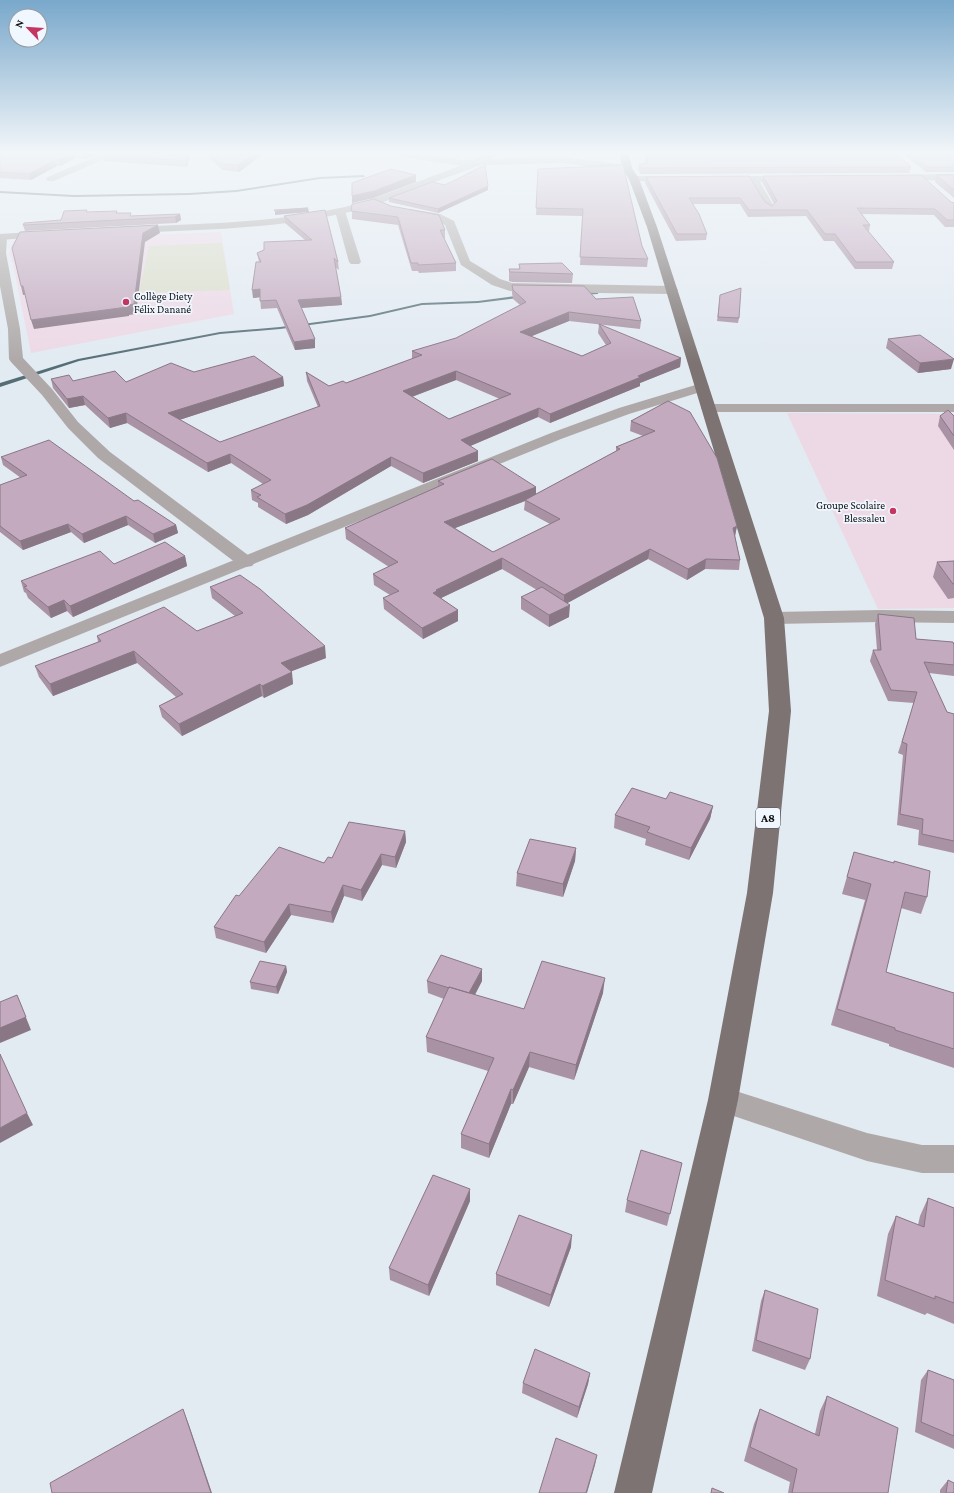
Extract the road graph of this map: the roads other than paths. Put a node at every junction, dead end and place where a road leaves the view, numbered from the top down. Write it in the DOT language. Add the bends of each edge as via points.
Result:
graph roads {
  1 [pos="238,224"];
  2 [pos="344,224"];
  3 [pos="450,224"];
  4 [pos="651,224"];
  5 [pos="118,230"];
  6 [pos="56,234"];
  7 [pos="0,237"];
  8 [pos="355,262"];
  9 [pos="672,290"];
  10 [pos="705,397"];
  11 [pos="954,408"];
  12 [pos="246,562"];
  13 [pos="954,617"];
  14 [pos="774,618"];
  15 [pos="0,661"];
  16 [pos="723,1100"];
  17 [pos="954,1159"];
  18 [pos="633,1493"];
  1 -- 5 [label="street"];
  2 -- 8 [label="street"];
  3 -- 9 [label="street" via="465,263 506,286"];
  4 -- 9 [label="main road, A8"];
  6 -- 7 [label="street"];
  7 -- 12 [label="street" via="0,253 14,329 11,360 47,392 72,425 104,454"];
  9 -- 10 [label="main road, A8"];
  10 -- 11 [label="street"];
  10 -- 12 [label="street" via="597,420"];
  10 -- 14 [label="main road, A8"];
  12 -- 15 [label="street"];
  13 -- 14 [label="street"];
  14 -- 16 [label="main road, A8" via="780,711 760,893"];
  16 -- 17 [label="street" via="867,1147 922,1158"];
  16 -- 18 [label="main road, A8"];
}
